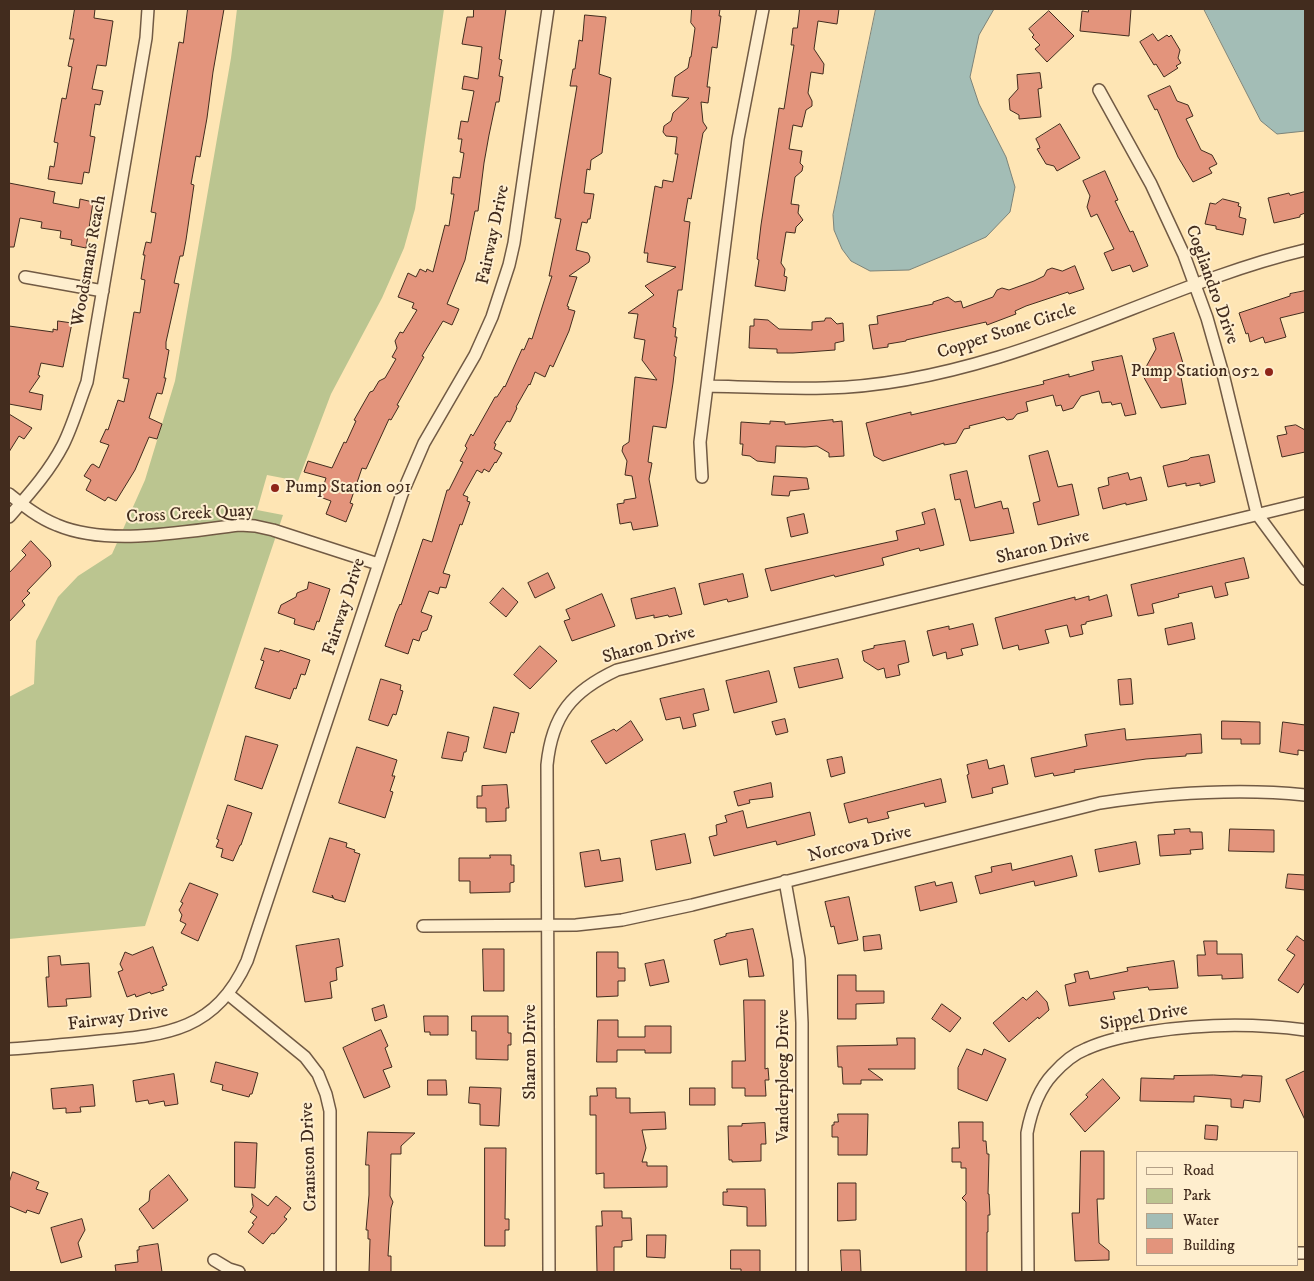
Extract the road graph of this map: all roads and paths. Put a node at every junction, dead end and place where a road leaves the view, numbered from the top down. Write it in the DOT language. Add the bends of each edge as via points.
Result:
graph roads {
  1 [pos="148,9"];
  2 [pos="548,9"];
  3 [pos="763,9"];
  4 [pos="1099,90"];
  5 [pos="1305,250"];
  6 [pos="25,277"];
  7 [pos="1194,286"];
  8 [pos="103,291"];
  9 [pos="708,386"];
  10 [pos="702,476"];
  11 [pos="9,494"];
  12 [pos="21,503"];
  13 [pos="1305,503"];
  14 [pos="1257,514"];
  15 [pos="9,517"];
  16 [pos="378,564"];
  17 [pos="1305,579"];
  18 [pos="1305,795"];
  19 [pos="785,882"];
  20 [pos="423,926"];
  21 [pos="548,926"];
  22 [pos="228,994"];
  23 [pos="1305,1030"];
  24 [pos="9,1050"];
  25 [pos="214,1260"];
  26 [pos="239,1272"];
  27 [pos="330,1272"];
  28 [pos="549,1272"];
  29 [pos="802,1272"];
  30 [pos="1028,1272"];
  1 -- 8 [label="street, Woodsmans Reach" via="146,38"];
  2 -- 16 [label="street, Fairway Drive" via="509,265 475,355 411,470"];
  3 -- 9 [label="street" via="738,139"];
  4 -- 7 [label="street, Cogliandro Drive" via="1151,184 1184,255"];
  5 -- 7 [label="street, Copper Stone Circle"];
  6 -- 8 [label="street"];
  7 -- 9 [label="street, Copper Stone Circle" via="998,358 939,373 826,388"];
  7 -- 14 [label="street, Cogliandro Drive" via="1224,374"];
  8 -- 12 [label="street, Woodsmans Reach" via="87,382 72,427 39,482"];
  9 -- 10 [label="street" via="700,442"];
  11 -- 12 [label="street, Cross Creek Quay"];
  12 -- 15 [label="street, Woodsmans Reach"];
  12 -- 16 [label="street, Cross Creek Quay" via="57,525 79,532 128,536 255,526"];
  13 -- 14 [label="street, Sharon Drive"];
  14 -- 17 [label="street, Cogliandro Drive"];
  14 -- 21 [label="street, Sharon Drive" via="617,670 595,680 572,699 560,716 548,750"];
  16 -- 22 [label="street, Fairway Drive" via="246,961"];
  18 -- 19 [label="street, Norcova Drive" via="1209,792 1100,804"];
  19 -- 21 [label="street, Norcova Drive" via="622,920"];
  19 -- 29 [label="street, Vanderploeg Drive" via="799,959 802,1023"];
  20 -- 21 [label="street, Norcova Drive"];
  21 -- 28 [label="street, Sharon Drive"];
  22 -- 24 [label="street, Fairway Drive" via="202,1018 169,1032"];
  22 -- 27 [label="street, Cranston Drive" via="305,1057 318,1074 326,1094 330,1111"];
  23 -- 30 [label="street, Sippel Drive" via="1241,1024 1177,1028 1105,1041 1064,1063 1042,1090 1032,1111 1027,1133"];
  25 -- 26 [label="street"];
}
